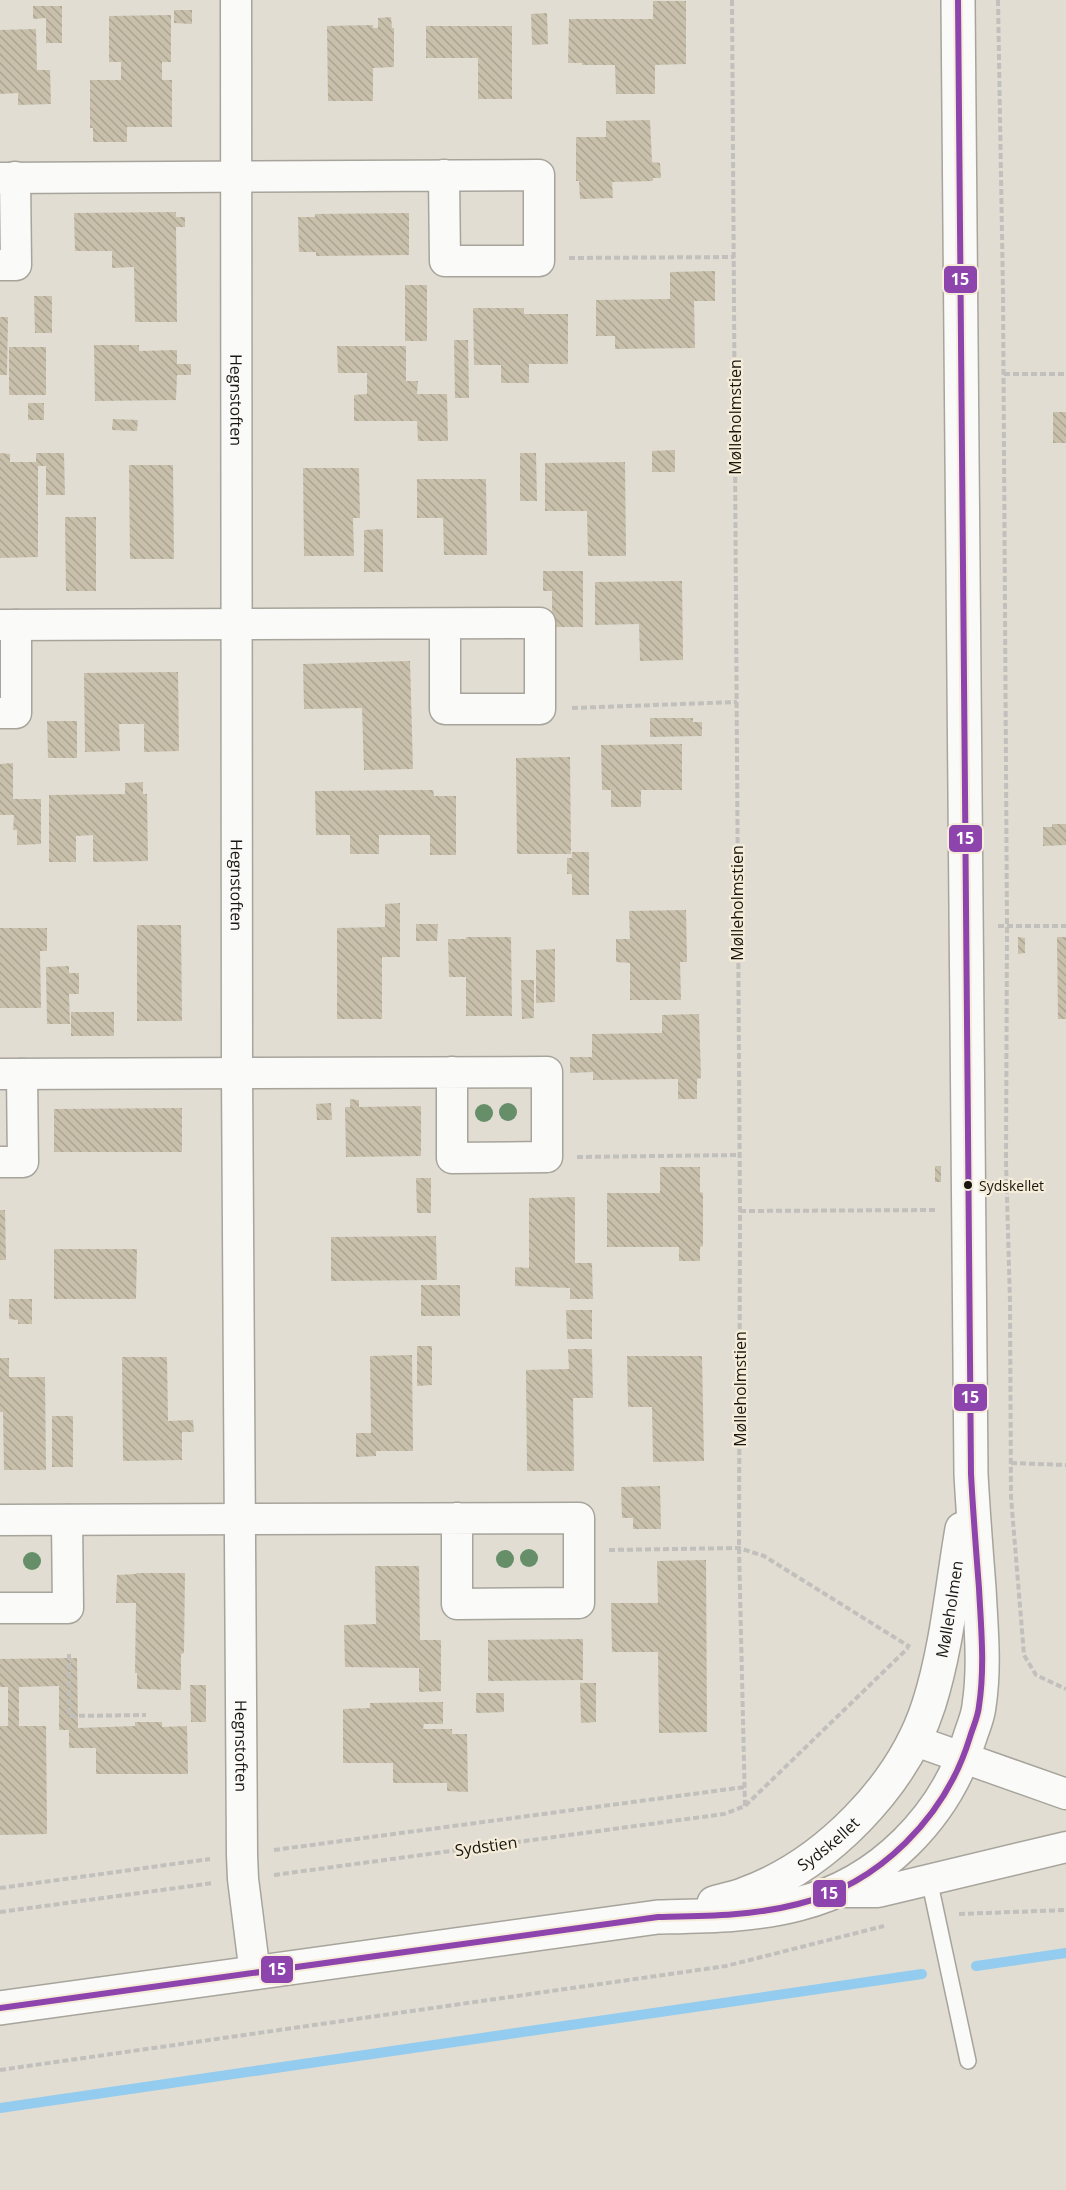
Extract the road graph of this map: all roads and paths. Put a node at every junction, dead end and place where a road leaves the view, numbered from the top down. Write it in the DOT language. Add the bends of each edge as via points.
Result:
graph roads {
  1 [pos="236,0"];
  2 [pos="732,0"];
  3 [pos="958,0"];
  4 [pos="998,0"];
  5 [pos="237,175"];
  6 [pos="444,175"];
  7 [pos="8,178"];
  8 [pos="734,257"];
  9 [pos="539,258"];
  10 [pos="0,265"];
  11 [pos="1004,374"];
  12 [pos="1066,374"];
  13 [pos="237,624"];
  14 [pos="445,624"];
  15 [pos="8,625"];
  16 [pos="737,702"];
  17 [pos="540,709"];
  18 [pos="0,713"];
  19 [pos="1007,926"];
  20 [pos="1066,926"];
  21 [pos="452,1071"];
  22 [pos="237,1073"];
  23 [pos="11,1074"];
  24 [pos="739,1155"];
  25 [pos="547,1157"];
  26 [pos="0,1162"];
  27 [pos="1007,1209"];
  28 [pos="969,1210"];
  29 [pos="740,1211"];
  30 [pos="1011,1463"];
  31 [pos="1066,1465"];
  32 [pos="971,1474"];
  33 [pos="457,1518"];
  34 [pos="240,1519"];
  35 [pos="0,1520"];
  36 [pos="68,1520"];
  37 [pos="739,1548"];
  38 [pos="579,1551"];
  39 [pos="0,1608"];
  40 [pos="909,1647"];
  41 [pos="942,1653"];
  42 [pos="69,1654"];
  43 [pos="1024,1655"];
  44 [pos="983,1657"];
  45 [pos="1066,1689"];
  46 [pos="146,1715"];
  47 [pos="913,1740"];
  48 [pos="964,1758"];
  49 [pos="745,1787"];
  50 [pos="1066,1794"];
  51 [pos="745,1806"];
  52 [pos="1066,1847"];
  53 [pos="243,1867"];
  54 [pos="929,1879"];
  55 [pos="0,1888"];
  56 [pos="835,1892"];
  57 [pos="1066,1910"];
  58 [pos="0,1912"];
  59 [pos="658,1917"];
  60 [pos="937,1917"];
  61 [pos="884,1925"];
  62 [pos="255,1974"];
  63 [pos="0,2008"];
  64 [pos="968,2061"];
  65 [pos="0,2070"];
  1 -- 5 [label="street, Hegnstoften"];
  2 -- 8 [label="path, Mølleholmstien"];
  3 -- 28 [label="street, Mølleholmen"];
  4 -- 11 [label="path"];
  5 -- 6 [label="street"];
  5 -- 7 [label="street"];
  5 -- 13 [label="street, Hegnstoften"];
  6 -- 9 [label="street" via="539,175"];
  6 -- 9 [label="street" via="445,261 540,261"];
  7 -- 10 [label="street" via="16,265"];
  8 -- 9 [label="path"];
  8 -- 16 [label="path, Mølleholmstien"];
  11 -- 12 [label="path"];
  11 -- 19 [label="path"];
  13 -- 14 [label="street"];
  13 -- 15 [label="street"];
  13 -- 22 [label="street, Hegnstoften"];
  14 -- 17 [label="street" via="445,709"];
  14 -- 17 [label="street" via="540,623"];
  15 -- 18 [label="street" via="16,713"];
  16 -- 17 [label="path"];
  16 -- 24 [label="path, Mølleholmstien"];
  19 -- 20 [label="path"];
  19 -- 27 [label="path"];
  21 -- 22 [label="street"];
  21 -- 25 [label="street" via="547,1072"];
  21 -- 25 [label="street" via="452,1158"];
  22 -- 23 [label="street"];
  22 -- 34 [label="street, Hegnstoften"];
  23 -- 26 [label="street" via="23,1162"];
  24 -- 25 [label="path"];
  24 -- 29 [label="path, Mølleholmstien"];
  27 -- 28 [label="path"];
  27 -- 30 [label="path"];
  28 -- 29 [label="path"];
  28 -- 32 [label="street, Mølleholmen"];
  29 -- 37 [label="path, Mølleholmstien"];
  30 -- 31 [label="path"];
  30 -- 43 [label="path"];
  32 -- 41 [label="street, Mølleholmen"];
  32 -- 44 [label="street, Mølleholmen"];
  33 -- 34 [label="street"];
  33 -- 38 [label="street" via="579,1518"];
  33 -- 38 [label="street" via="457,1604 579,1604"];
  34 -- 36 [label="street"];
  34 -- 53 [label="street, Hegnstoften"];
  35 -- 36 [label="street"];
  36 -- 39 [label="street" via="68,1608"];
  37 -- 38 [label="path"];
  37 -- 40 [label="path" via="764,1556"];
  37 -- 49 [label="path, Mølleholmstien"];
  40 -- 41 [label="path"];
  40 -- 51 [label="path, Sydstien"];
  41 -- 47 [label="street, Mølleholmen" via="928,1705"];
  42 -- 46 [label="path" via="69,1716"];
  43 -- 44 [label="path"];
  43 -- 45 [label="path" via="1036,1675"];
  44 -- 48 [label="street, Mølleholmen" via="979,1709"];
  47 -- 48 [label="street"];
  47 -- 59 [label="street, Sydskellet" via="869,1806 838,1838 794,1870 745,1894"];
  48 -- 50 [label="street"];
  48 -- 56 [label="street, Sydskellet" via="942,1800 912,1837 876,1868"];
  49 -- 51 [label="path, Mølleholmstien"];
  49 -- 53 [label="path"];
  51 -- 53 [label="path, Sydstien" via="724,1814"];
  52 -- 54 [label="street, Sydskellet"];
  53 -- 55 [label="path"];
  53 -- 58 [label="path, Sydstien"];
  53 -- 62 [label="street, Hegnstoften"];
  54 -- 56 [label="street, Sydskellet" via="878,1892"];
  54 -- 60 [label="lane"];
  56 -- 59 [label="street, Sydskellet" via="799,1904 742,1915"];
  57 -- 60 [label="path"];
  59 -- 62 [label="street, Sydskellet"];
  60 -- 64 [label="lane"];
  61 -- 65 [label="path" via="726,1966"];
  62 -- 63 [label="street, Sydskellet"];
}
